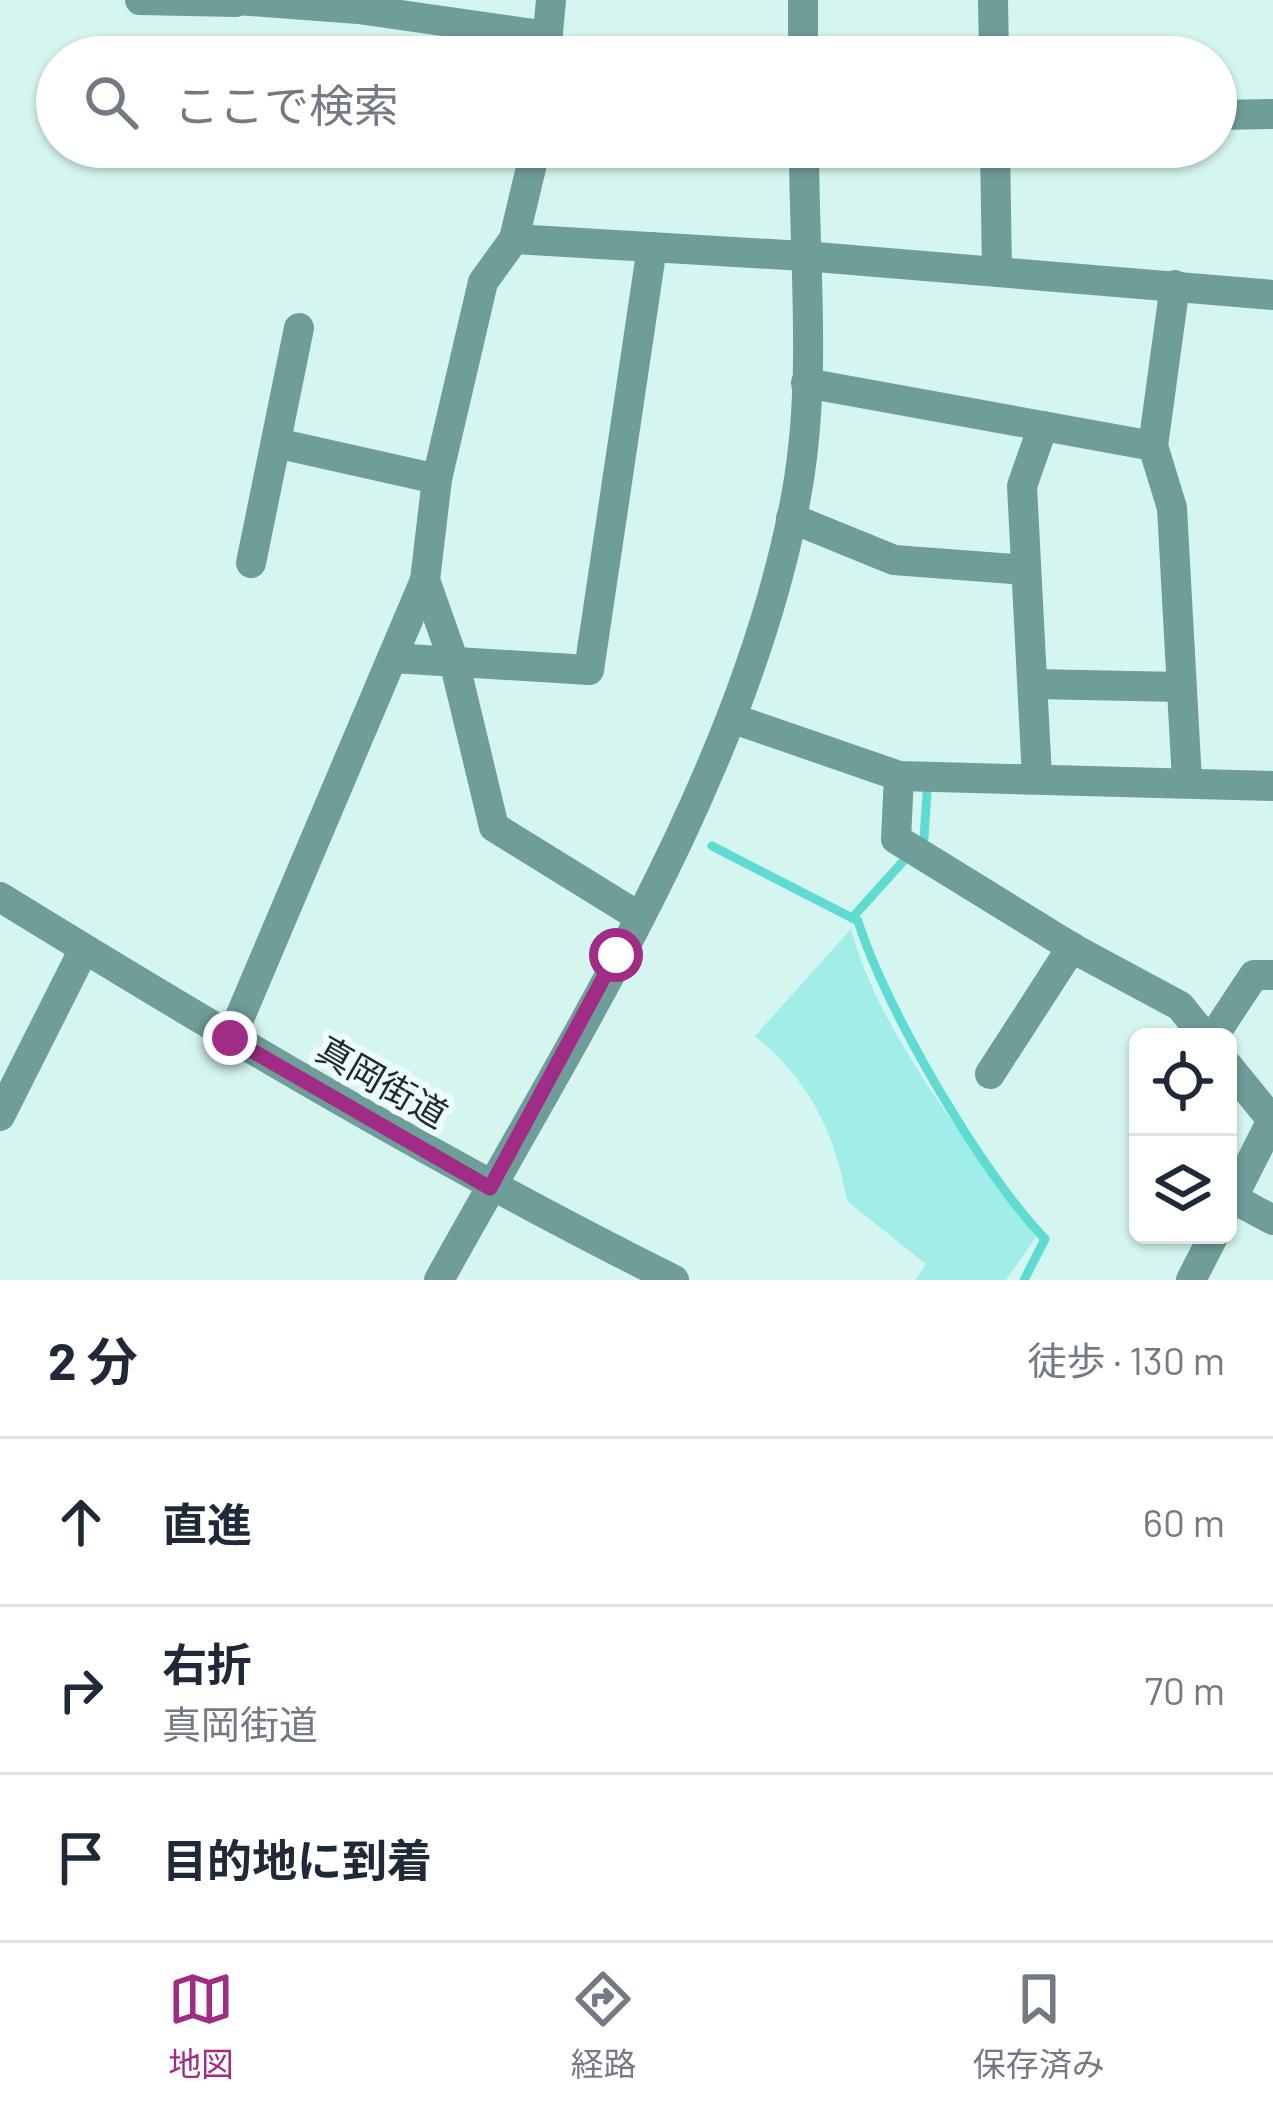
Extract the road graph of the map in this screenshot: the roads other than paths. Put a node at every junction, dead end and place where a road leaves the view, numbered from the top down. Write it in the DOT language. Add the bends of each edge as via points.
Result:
graph roads {
  1 [pos="140,0"];
  2 [pos="551,0"];
  3 [pos="803,0"];
  4 [pos="993,0"];
  5 [pos="237,1"];
  6 [pos="496,36"];
  7 [pos="548,36"];
  8 [pos="803,36"];
  9 [pos="994,36"];
  10 [pos="1273,114"];
  11 [pos="1237,115"];
  12 [pos="531,168"];
  13 [pos="804,168"];
  14 [pos="996,168"];
  15 [pos="514,239"];
  16 [pos="652,247"];
  17 [pos="804,256"];
  18 [pos="998,271"];
  19 [pos="1175,286"];
  20 [pos="1273,295"];
  21 [pos="299,328"];
  22 [pos="806,383"];
  23 [pos="1043,426"];
  24 [pos="275,443"];
  25 [pos="1153,446"];
  26 [pos="437,479"];
  27 [pos="791,518"];
  28 [pos="251,563"];
  29 [pos="1027,570"];
  30 [pos="425,580"];
  31 [pos="392,658"];
  32 [pos="455,665"];
  33 [pos="1033,684"];
  34 [pos="1181,687"];
  35 [pos="734,718"];
  36 [pos="899,776"];
  37 [pos="1037,778"];
  38 [pos="1187,782"];
  39 [pos="1273,786"];
  40 [pos="0,897"];
  41 [pos="638,916"];
  42 [pos="1072,947"];
  43 [pos="84,949"];
  44 [pos="1273,975"];
  45 [pos="1201,1028"];
  46 [pos="1216,1028"];
  47 [pos="230,1038"];
  48 [pos="991,1075"];
  49 [pos="1237,1077"];
  50 [pos="0,1115"];
  51 [pos="490,1188"];
  52 [pos="1237,1188"];
  53 [pos="1237,1205"];
  54 [pos="1273,1220"];
  55 [pos="1209,1244"];
  56 [pos="439,1280"];
  57 [pos="674,1280"];
  58 [pos="1191,1280"];
  1 -- 5 [label="street"];
  2 -- 7 [label="street"];
  3 -- 8 [label="street"];
  4 -- 9 [label="street"];
  5 -- 6 [label="street" via="358,9"];
  10 -- 11 [label="street"];
  12 -- 15 [label="street"];
  13 -- 17 [label="street"];
  14 -- 18 [label="street"];
  15 -- 16 [label="street"];
  15 -- 26 [label="street" via="483,282"];
  16 -- 17 [label="street"];
  16 -- 32 [label="street" via="589,670"];
  17 -- 18 [label="street"];
  17 -- 22 [label="street"];
  18 -- 19 [label="street"];
  19 -- 20 [label="street"];
  19 -- 25 [label="street"];
  21 -- 24 [label="street"];
  22 -- 23 [label="street"];
  22 -- 27 [label="street"];
  23 -- 25 [label="street"];
  23 -- 29 [label="street" via="1022,486"];
  24 -- 26 [label="street"];
  24 -- 28 [label="street"];
  25 -- 34 [label="street" via="1172,508"];
  26 -- 30 [label="street"];
  27 -- 29 [label="street" via="894,560"];
  27 -- 35 [label="street" via="776,595"];
  29 -- 33 [label="street"];
  30 -- 31 [label="street"];
  30 -- 32 [label="street"];
  31 -- 32 [label="street"];
  31 -- 47 [label="street"];
  32 -- 41 [label="street" via="494,827"];
  33 -- 34 [label="street"];
  33 -- 37 [label="street"];
  34 -- 38 [label="street"];
  35 -- 36 [label="street"];
  35 -- 41 [label="street"];
  36 -- 37 [label="street"];
  36 -- 42 [label="street" via="896,838"];
  37 -- 38 [label="street"];
  38 -- 39 [label="street"];
  40 -- 43 [label="street, 真岡街道"];
  41 -- 51 [label="street"];
  42 -- 45 [label="street" via="1180,1006"];
  42 -- 48 [label="street"];
  43 -- 47 [label="street, 真岡街道"];
  43 -- 50 [label="street"];
  44 -- 46 [label="street" via="1254,975"];
  47 -- 51 [label="street, 真岡街道"];
  49 -- 52 [label="street" via="1272,1120"];
  51 -- 56 [label="street"];
  51 -- 57 [label="street, 真岡街道"];
  53 -- 54 [label="street"];
  55 -- 58 [label="street"];
}
